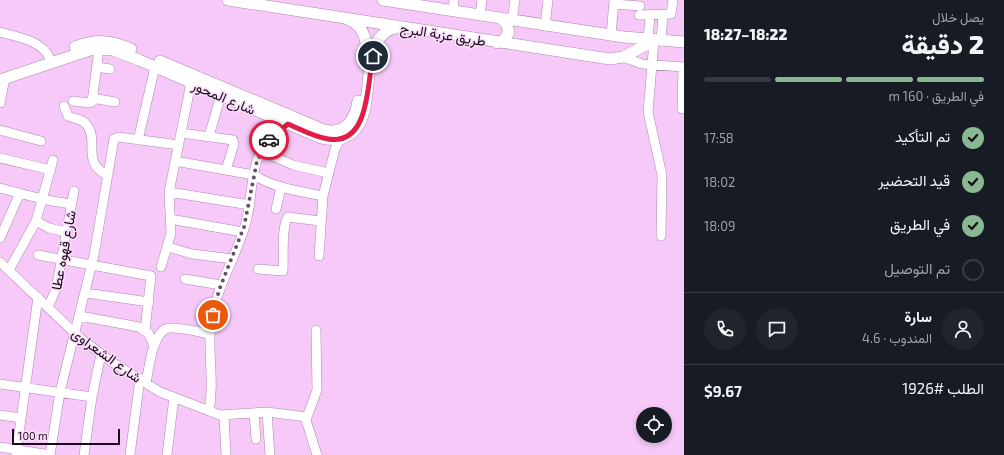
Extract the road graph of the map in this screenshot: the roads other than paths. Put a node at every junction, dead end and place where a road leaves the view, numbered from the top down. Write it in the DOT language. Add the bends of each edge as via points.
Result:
graph roads {
  1 [pos="228,0"];
  2 [pos="387,0"];
  3 [pos="482,0"];
  4 [pos="515,0"];
  5 [pos="548,0"];
  6 [pos="673,0"];
  7 [pos="414,2"];
  8 [pos="614,2"];
  9 [pos="629,2"];
  10 [pos="429,4"];
  11 [pos="453,6"];
  12 [pos="650,14"];
  13 [pos="663,14"];
  14 [pos="480,15"];
  15 [pos="500,18"];
  16 [pos="347,19"];
  17 [pos="512,20"];
  18 [pos="545,26"];
  19 [pos="398,27"];
  20 [pos="0,32"];
  21 [pos="611,36"];
  22 [pos="654,41"];
  23 [pos="684,42"];
  24 [pos="497,43"];
  25 [pos="371,48"];
  26 [pos="99,49"];
  27 [pos="49,57"];
  28 [pos="141,57"];
  29 [pos="623,57"];
  30 [pos="652,65"];
  31 [pos="97,67"];
  32 [pos="155,67"];
  33 [pos="684,67"];
  34 [pos="110,69"];
  35 [pos="2,77"];
  36 [pos="191,83"];
  37 [pos="221,96"];
  38 [pos="92,98"];
  39 [pos="73,101"];
  40 [pos="115,102"];
  41 [pos="0,103"];
  42 [pos="64,106"];
  43 [pos="682,109"];
  44 [pos="288,124"];
  45 [pos="0,130"];
  46 [pos="181,133"];
  47 [pos="209,136"];
  48 [pos="340,139"];
  49 [pos="138,140"];
  50 [pos="41,141"];
  51 [pos="178,145"];
  52 [pos="261,151"];
  53 [pos="0,158"];
  54 [pos="53,160"];
  55 [pos="175,161"];
  56 [pos="51,170"];
  57 [pos="226,170"];
  58 [pos="328,173"];
  59 [pos="108,175"];
  60 [pos="254,175"];
  61 [pos="281,187"];
  62 [pos="0,188"];
  63 [pos="74,191"];
  64 [pos="169,192"];
  65 [pos="20,193"];
  66 [pos="323,196"];
  67 [pos="44,200"];
  68 [pos="71,204"];
  69 [pos="250,205"];
  70 [pos="276,209"];
  71 [pos="170,219"];
  72 [pos="36,221"];
  73 [pos="320,221"];
  74 [pos="66,232"];
  75 [pos="243,232"];
  76 [pos="660,236"];
  77 [pos="0,238"];
  78 [pos="168,246"];
  79 [pos="38,255"];
  80 [pos="318,256"];
  81 [pos="61,259"];
  82 [pos="233,259"];
  83 [pos="0,262"];
  84 [pos="92,265"];
  85 [pos="161,267"];
  86 [pos="9,270"];
  87 [pos="258,270"];
  88 [pos="185,279"];
  89 [pos="222,284"];
  90 [pos="86,293"];
  91 [pos="38,297"];
  92 [pos="149,302"];
  93 [pos="48,307"];
  94 [pos="80,316"];
  95 [pos="145,330"];
  96 [pos="316,330"];
  97 [pos="75,333"];
  98 [pos="210,334"];
  99 [pos="154,348"];
  100 [pos="101,354"];
  101 [pos="143,381"];
  102 [pos="0,384"];
  103 [pos="25,387"];
  104 [pos="60,392"];
  105 [pos="92,397"];
  106 [pos="174,397"];
  107 [pos="209,410"];
  108 [pos="267,412"];
  109 [pos="254,413"];
  110 [pos="0,415"];
  111 [pos="224,416"];
  112 [pos="307,417"];
  113 [pos="21,418"];
  114 [pos="256,439"];
  115 [pos="0,447"];
  116 [pos="17,452"];
  117 [pos="50,455"];
  118 [pos="84,455"];
  119 [pos="130,455"];
  120 [pos="167,455"];
  121 [pos="226,455"];
  122 [pos="270,455"];
  123 [pos="317,455"];
  1 -- 16 [label="street, طريق عزبة البرج"];
  2 -- 7 [label="street, طريق عزبة البرج"];
  3 -- 14 [label="street"];
  4 -- 17 [label="street"];
  5 -- 18 [label="street"];
  6 -- 13 [label="street" via="672,13"];
  7 -- 10 [label="street, طريق عزبة البرج"];
  8 -- 9 [label="street"];
  8 -- 21 [label="street"];
  9 -- 12 [label="street"];
  10 -- 11 [label="street, طريق عزبة البرج"];
  11 -- 14 [label="street, طريق عزبة البرج"];
  12 -- 13 [label="street"];
  12 -- 22 [label="street"];
  13 -- 22 [label="street"];
  14 -- 15 [label="street, طريق عزبة البرج"];
  15 -- 17 [label="street, طريق عزبة البرج"];
  15 -- 24 [label="street" via="507,24 509,32 504,40"];
  16 -- 19 [label="street, طريق عزبة البرج"];
  16 -- 25 [label="street, شارع المحور" via="362,31"];
  17 -- 18 [label="street, طريق عزبة البرج"];
  18 -- 21 [label="street, طريق عزبة البرج"];
  19 -- 24 [label="street, طريق عزبة البرج"];
  19 -- 25 [label="street, شارع المحور" via="384,33"];
  20 -- 27 [label="street" via="38,45"];
  21 -- 22 [label="street, طريق عزبة البرج"];
  22 -- 23 [label="street, طريق عزبة البرج"];
  22 -- 29 [label="street, طريق عزبة البرج"];
  22 -- 30 [label="street"];
  24 -- 29 [label="street, طريق عزبة البرج" via="610,59"];
  25 -- 28 [label="street, شارع المحور" via="355,115 346,127 331,131 320,129"];
  25 -- 48 [label="street, شارع المحور" via="363,117 354,131"];
  26 -- 28 [label="street, شارع المحور"];
  26 -- 31 [label="street"];
  26 -- 35 [label="street, شارع المحور"];
  27 -- 28 [label="street, شارع المحور" via="82,44 98,41 114,42"];
  27 -- 35 [label="street, شارع المحور"];
  28 -- 32 [label="street, شارع المحور"];
  29 -- 30 [label="street"];
  30 -- 33 [label="street"];
  30 -- 76 [label="street" via="648,112 662,180"];
  31 -- 34 [label="street"];
  31 -- 38 [label="street"];
  32 -- 36 [label="street, شارع المحور"];
  32 -- 49 [label="street"];
  33 -- 43 [label="street"];
  35 -- 41 [label="street"];
  36 -- 37 [label="street, شارع المحور"];
  36 -- 46 [label="street"];
  37 -- 44 [label="street, شارع المحور"];
  37 -- 47 [label="street"];
  38 -- 39 [label="street" via="89,103"];
  38 -- 40 [label="street"];
  42 -- 59 [label="street" via="68,116 81,120 88,126 93,161"];
  44 -- 48 [label="street, شارع المحور" via="325,139"];
  44 -- 52 [label="street" via="271,137"];
  45 -- 50 [label="street"];
  46 -- 47 [label="street"];
  46 -- 51 [label="street"];
  47 -- 57 [label="street" via="234,141"];
  48 -- 58 [label="street"];
  49 -- 51 [label="street"];
  49 -- 59 [label="street" via="114,138"];
  51 -- 55 [label="street"];
  52 -- 58 [label="street" via="293,165"];
  52 -- 60 [label="street"];
  53 -- 56 [label="street"];
  54 -- 56 [label="street"];
  55 -- 57 [label="street"];
  55 -- 64 [label="street"];
  56 -- 67 [label="street"];
  57 -- 60 [label="street"];
  58 -- 66 [label="street"];
  59 -- 84 [label="street"];
  60 -- 61 [label="street"];
  60 -- 69 [label="street"];
  61 -- 66 [label="street"];
  61 -- 70 [label="street"];
  62 -- 65 [label="street"];
  63 -- 68 [label="street, شارع قهوه عطا"];
  64 -- 69 [label="street"];
  64 -- 71 [label="street"];
  65 -- 67 [label="street"];
  65 -- 77 [label="street"];
  66 -- 73 [label="street"];
  67 -- 68 [label="street"];
  67 -- 72 [label="street"];
  68 -- 74 [label="street, شارع قهوه عطا"];
  69 -- 75 [label="street"];
  71 -- 75 [label="street"];
  71 -- 78 [label="street" via="171,233"];
  72 -- 74 [label="street" via="49,228"];
  72 -- 86 [label="street"];
  73 -- 80 [label="street"];
  73 -- 87 [label="street" via="288,217 283,271"];
  74 -- 81 [label="street, شارع قهوه عطا"];
  75 -- 82 [label="street"];
  78 -- 82 [label="street" via="192,254"];
  78 -- 85 [label="street"];
  79 -- 81 [label="street"];
  81 -- 84 [label="street"];
  81 -- 93 [label="street, شارع قهوه عطا" via="55,293"];
  82 -- 89 [label="street"];
  83 -- 86 [label="street, شارع الشعراوى"];
  84 -- 90 [label="street"];
  84 -- 92 [label="street" via="151,276"];
  86 -- 91 [label="street, شارع الشعراوى"];
  88 -- 89 [label="street"];
  89 -- 98 [label="street"];
  90 -- 92 [label="street"];
  90 -- 94 [label="street"];
  91 -- 93 [label="street, شارع الشعراوى"];
  91 -- 103 [label="street"];
  92 -- 95 [label="street"];
  93 -- 97 [label="street, شارع الشعراوى"];
  94 -- 95 [label="street" via="136,326"];
  94 -- 97 [label="street"];
  95 -- 99 [label="street" via="152,339"];
  96 -- 112 [label="street" via="317,390"];
  97 -- 100 [label="street, شارع الشعراوى"];
  97 -- 104 [label="street"];
  98 -- 99 [label="street" via="178,328 167,329 158,336"];
  98 -- 107 [label="street" via="212,386"];
  99 -- 101 [label="street"];
  100 -- 101 [label="street, شارع الشعراوى"];
  100 -- 105 [label="street"];
  101 -- 106 [label="street, شارع الشعراوى"];
  101 -- 119 [label="street"];
  102 -- 103 [label="street"];
  103 -- 104 [label="street"];
  103 -- 113 [label="street"];
  104 -- 105 [label="street"];
  104 -- 117 [label="street"];
  105 -- 118 [label="street"];
  106 -- 107 [label="street, شارع الشعراوى"];
  106 -- 120 [label="street"];
  107 -- 111 [label="street, شارع الشعراوى"];
  108 -- 109 [label="street"];
  108 -- 112 [label="street"];
  108 -- 122 [label="street"];
  109 -- 111 [label="street"];
  109 -- 114 [label="street"];
  110 -- 113 [label="street"];
  111 -- 121 [label="street"];
  112 -- 123 [label="street" via="306,423"];
  113 -- 116 [label="street"];
  115 -- 116 [label="street"];
  116 -- 117 [label="street"];
}
